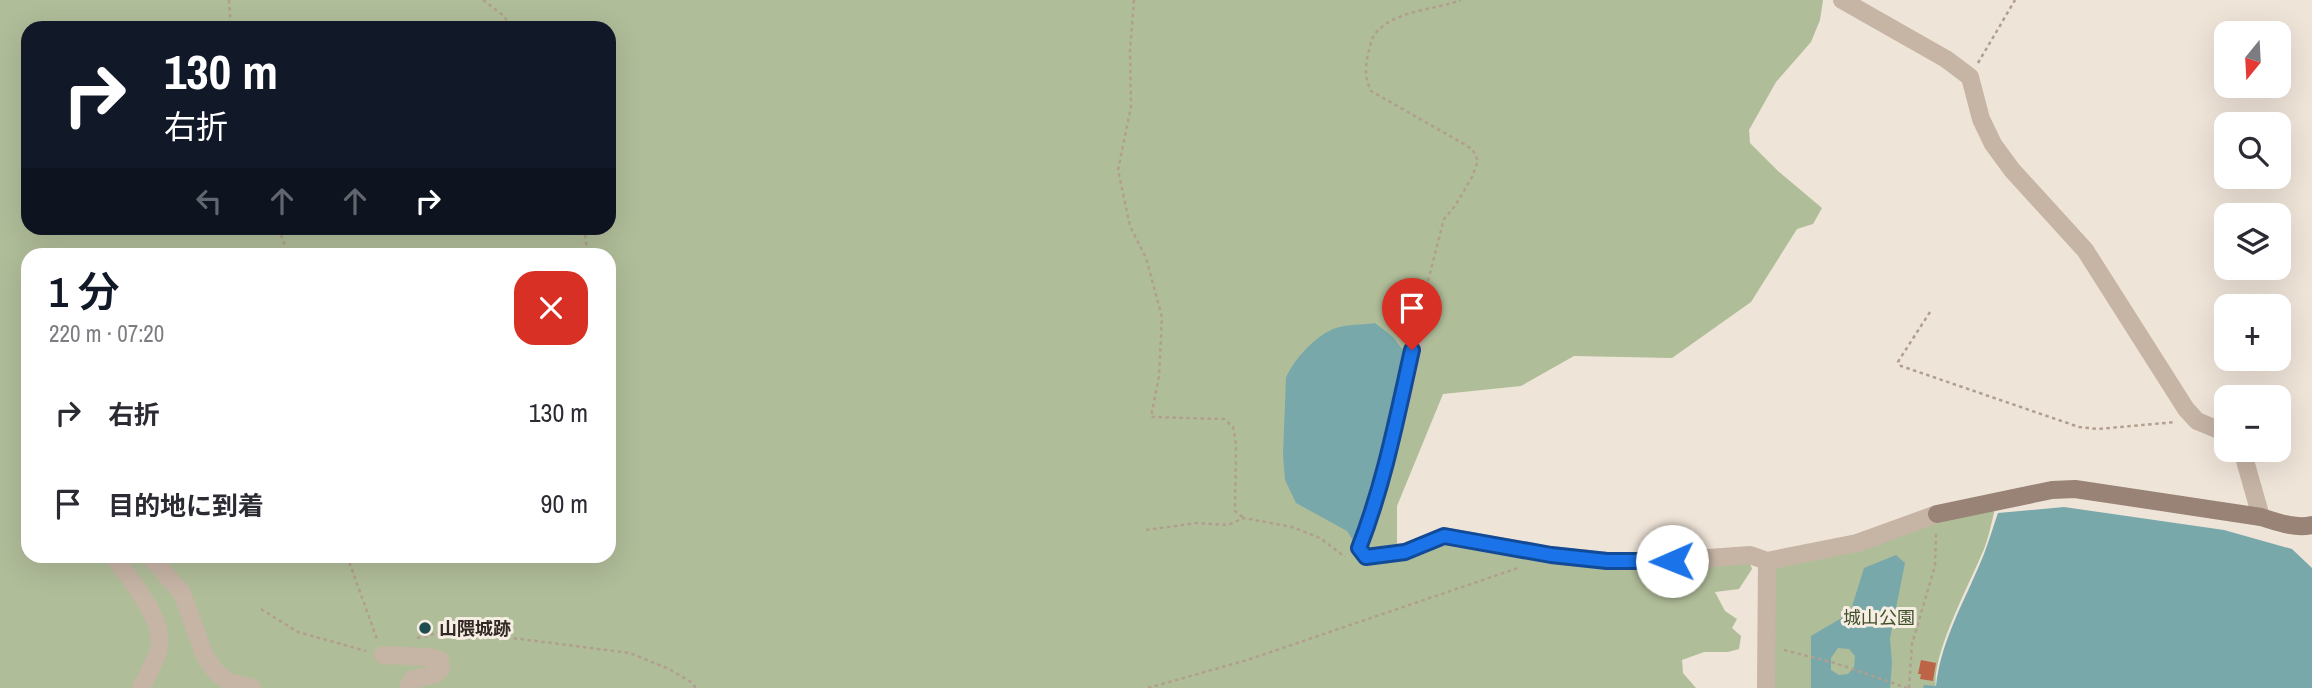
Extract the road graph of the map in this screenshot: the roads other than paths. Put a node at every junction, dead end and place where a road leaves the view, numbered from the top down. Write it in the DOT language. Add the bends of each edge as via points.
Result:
graph roads {
  1 [pos="1842,0"];
  2 [pos="1418,326"];
  3 [pos="2214,428"];
  4 [pos="2246,462"];
  5 [pos="2262,517"];
  6 [pos="2309,528"];
  7 [pos="1767,561"];
  8 [pos="119,563"];
  9 [pos="156,563"];
  10 [pos="383,655"];
  11 [pos="141,688"];
  12 [pos="252,688"];
  13 [pos="408,688"];
  14 [pos="1766,688"];
  1 -- 3 [label="street" via="1970,76 1993,144 2085,250 2186,409 2197,421"];
  2 -- 7 [label="street" via="1391,449 1359,548 1366,557 1405,552 1444,536 1551,555 1653,562 1749,555"];
  4 -- 5 [label="street"];
  5 -- 6 [label="street"];
  5 -- 7 [label="street" via="2075,489 2052,490 1937,514 1857,543"];
  7 -- 14 [label="street"];
  8 -- 11 [label="street" via="158,628 159,646"];
  9 -- 12 [label="street" via="182,593 204,654 215,671 229,682"];
  10 -- 13 [label="street" via="440,660 436,674 412,680"];
}
